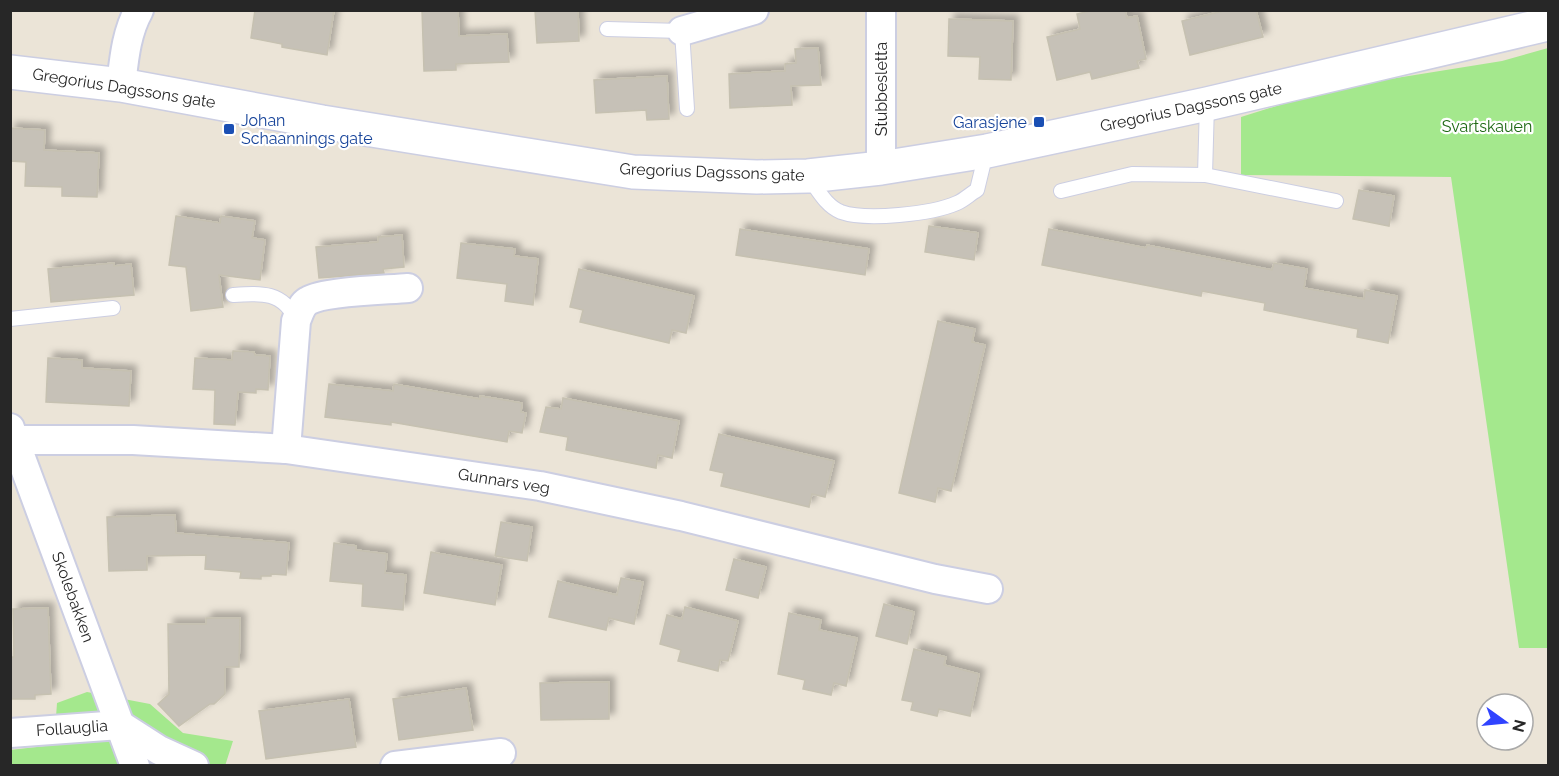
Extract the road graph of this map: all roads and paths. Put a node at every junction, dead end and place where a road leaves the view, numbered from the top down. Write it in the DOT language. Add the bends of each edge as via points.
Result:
graph roads {
  1 [pos="140,10"];
  2 [pos="754,10"];
  3 [pos="881,10"];
  4 [pos="1548,24"];
  5 [pos="607,29"];
  6 [pos="682,31"];
  7 [pos="10,72"];
  8 [pos="121,85"];
  9 [pos="1207,104"];
  10 [pos="687,109"];
  11 [pos="987,152"];
  12 [pos="881,168"];
  13 [pos="1205,175"];
  14 [pos="808,176"];
  15 [pos="1061,191"];
  16 [pos="1336,201"];
  17 [pos="408,288"];
  18 [pos="233,295"];
  19 [pos="113,308"];
  20 [pos="10,319"];
  21 [pos="296,321"];
  22 [pos="12,436"];
  23 [pos="286,448"];
  24 [pos="988,590"];
  25 [pos="120,724"];
  26 [pos="10,733"];
  27 [pos="501,753"];
  28 [pos="135,765"];
  29 [pos="194,765"];
  30 [pos="395,765"];
  1 -- 8 [label="street" via="128,39"];
  2 -- 6 [label="street"];
  3 -- 12 [label="street, Stubbesletta"];
  4 -- 9 [label="street, Gregorius Dagssons gate"];
  5 -- 6 [label="lane"];
  6 -- 10 [label="lane"];
  7 -- 8 [label="street, Gregorius Dagssons gate"];
  8 -- 14 [label="street, Gregorius Dagssons gate" via="633,172"];
  9 -- 11 [label="street, Gregorius Dagssons gate"];
  9 -- 13 [label="lane"];
  11 -- 12 [label="street, Gregorius Dagssons gate"];
  11 -- 14 [label="lane" via="976,190 957,203 915,213 872,216 840,212 824,199"];
  12 -- 14 [label="street, Gregorius Dagssons gate"];
  13 -- 15 [label="lane" via="1132,174"];
  13 -- 16 [label="lane"];
  17 -- 21 [label="street" via="322,295 307,301"];
  18 -- 21 [label="lane" via="260,293 279,298 291,308"];
  19 -- 20 [label="lane"];
  21 -- 23 [label="street"];
  22 -- 23 [label="street, Gunnars veg"];
  22 -- 25 [label="street, Skolebakken"];
  23 -- 24 [label="street, Gunnars veg" via="540,486"];
  25 -- 26 [label="street, Follauglia"];
  25 -- 28 [label="street, Skolebakken"];
  25 -- 29 [label="street, Follauglia" via="159,750"];
  27 -- 30 [label="street"];
}
